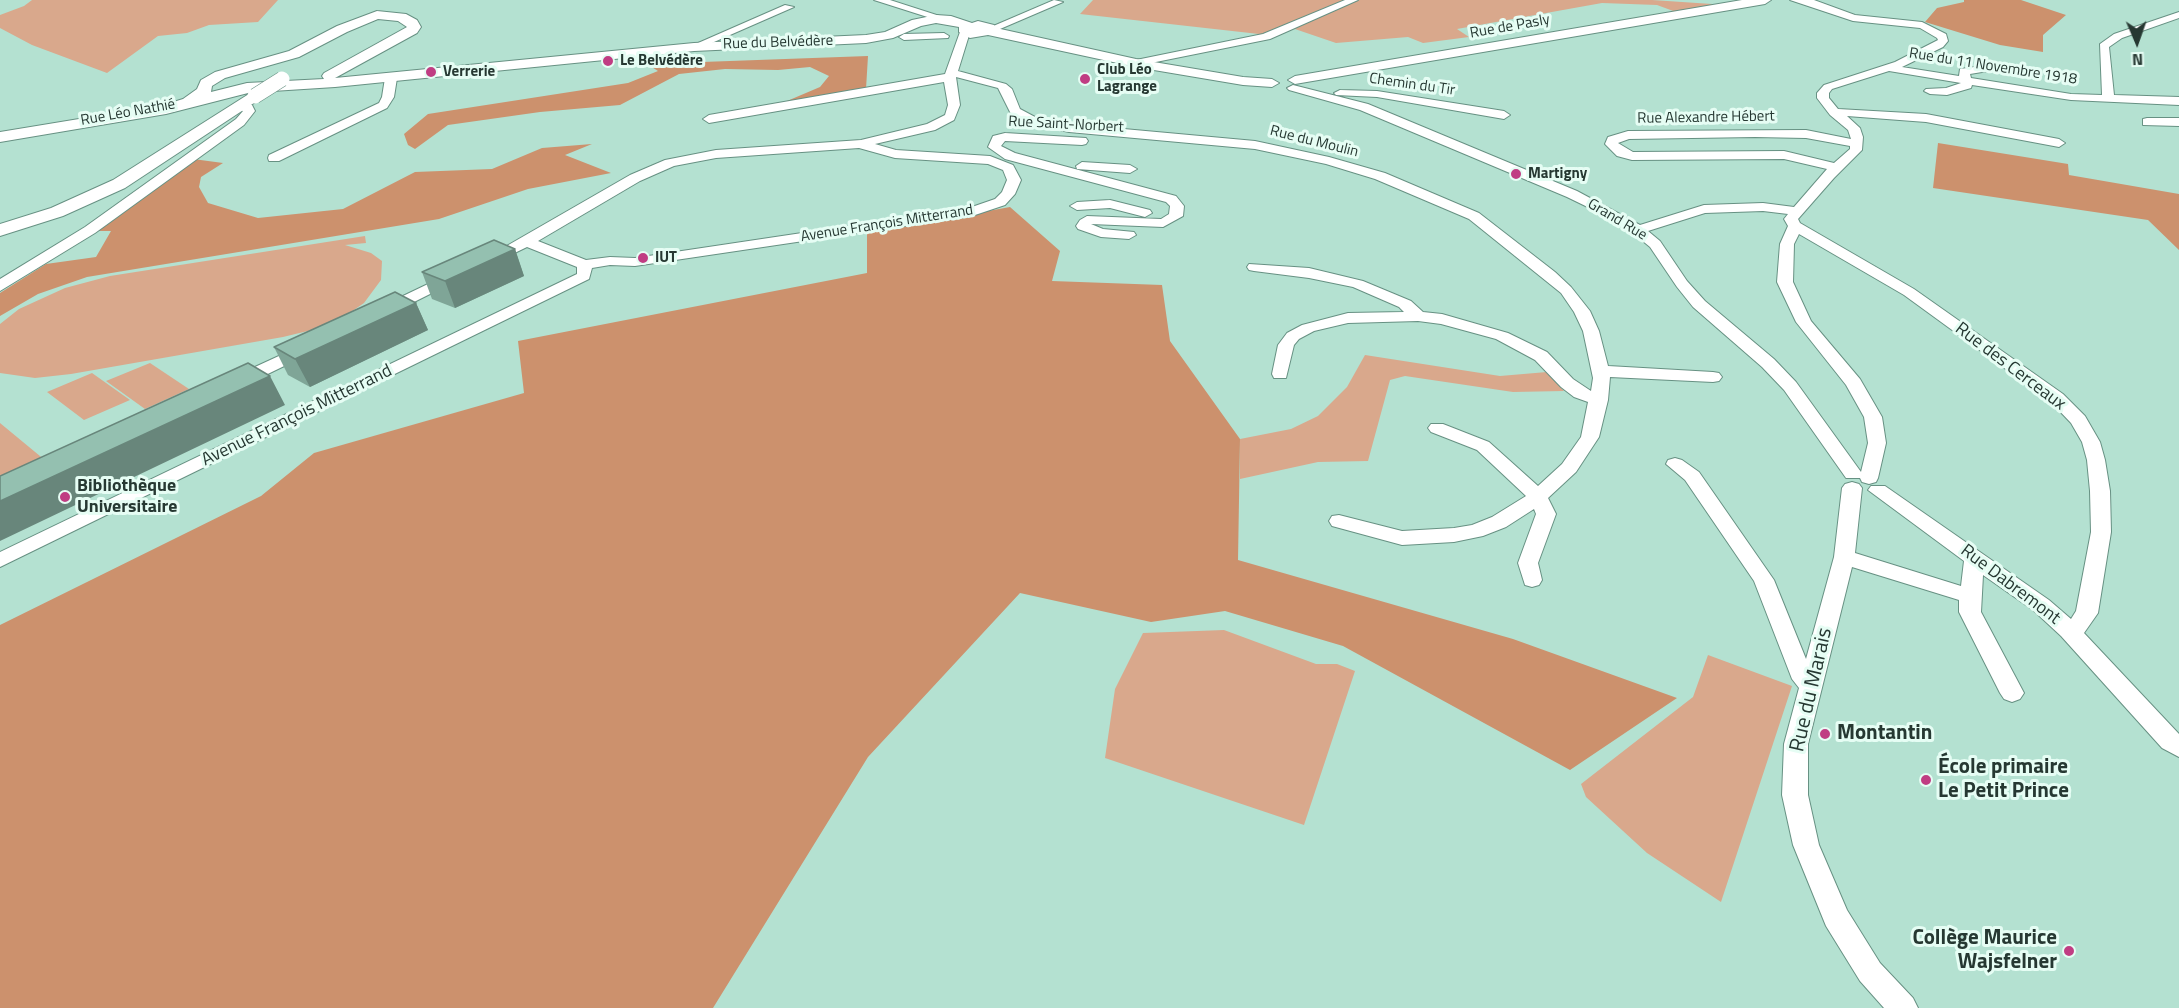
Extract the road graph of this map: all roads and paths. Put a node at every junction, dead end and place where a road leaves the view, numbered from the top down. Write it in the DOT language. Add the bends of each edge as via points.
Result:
graph roads {
  1 [pos="879,0"];
  2 [pos="1030,0"];
  3 [pos="1353,0"];
  4 [pos="1765,0"];
  5 [pos="1782,0"];
  6 [pos="1795,0"];
  7 [pos="1821,3"];
  8 [pos="390,5"];
  9 [pos="789,7"];
  10 [pos="1731,7"];
  11 [pos="377,15"];
  12 [pos="2179,15"];
  13 [pos="925,16"];
  14 [pos="412,23"];
  15 [pos="363,25"];
  16 [pos="975,33"];
  17 [pos="944,36"];
  18 [pos="904,37"];
  19 [pos="694,47"];
  20 [pos="1136,63"];
  21 [pos="354,68"];
  22 [pos="1889,68"];
  23 [pos="1996,68"];
  24 [pos="951,75"];
  25 [pos="391,78"];
  26 [pos="332,79"];
  27 [pos="1964,80"];
  28 [pos="282,81"];
  29 [pos="1294,84"];
  30 [pos="205,90"];
  31 [pos="1930,91"];
  32 [pos="224,92"];
  33 [pos="1316,93"];
  34 [pos="2092,98"];
  35 [pos="2108,98"];
  36 [pos="2136,99"];
  37 [pos="2179,101"];
  38 [pos="188,102"];
  39 [pos="238,107"];
  40 [pos="1834,112"];
  41 [pos="1504,115"];
  42 [pos="709,119"];
  43 [pos="2147,122"];
  44 [pos="2179,123"];
  45 [pos="0,137"];
  46 [pos="1182,138"];
  47 [pos="2060,143"];
  48 [pos="861,144"];
  49 [pos="1857,144"];
  50 [pos="274,158"];
  51 [pos="1032,162"];
  52 [pos="1838,168"];
  53 [pos="1130,169"];
  54 [pos="1077,206"];
  55 [pos="1176,216"];
  56 [pos="1796,218"];
  57 [pos="0,230"];
  58 [pos="1638,230"];
  59 [pos="1129,235"];
  60 [pos="526,242"];
  61 [pos="585,265"];
  62 [pos="1254,267"];
  63 [pos="0,286"];
  64 [pos="376,315"];
  65 [pos="1418,316"];
  66 [pos="322,341"];
  67 [pos="1602,371"];
  68 [pos="1280,374"];
  69 [pos="1713,377"];
  70 [pos="226,388"];
  71 [pos="1599,400"];
  72 [pos="1437,428"];
  73 [pos="1675,464"];
  74 [pos="1863,483"];
  75 [pos="1538,497"];
  76 [pos="1339,521"];
  77 [pos="1844,557"];
  78 [pos="1975,559"];
  79 [pos="0,560"];
  80 [pos="1532,580"];
  81 [pos="1970,596"];
  82 [pos="2069,630"];
  83 [pos="1811,686"];
  84 [pos="2012,693"];
  85 [pos="2179,747"];
  86 [pos="1903,1008"];
  1 -- 13 [label="street"];
  2 -- 16 [label="street" via="1054,4"];
  3 -- 20 [label="street" via="1266,37"];
  4 -- 10 [label="main road, Rue de Pasly"];
  5 -- 10 [label="main road, Rue de Pasly"];
  6 -- 7 [label="street"];
  7 -- 22 [label="street" via="1853,18 1922,25 1942,36 1939,45"];
  8 -- 11 [label="main road"];
  9 -- 19 [label="street"];
  10 -- 29 [label="main road, Rue de Pasly"];
  11 -- 14 [label="main road" via="401,17"];
  11 -- 15 [label="main road"];
  11 -- 30 [label="main road, Rue Léo Nathié" via="294,54 220,75 206,83"];
  12 -- 35 [label="street" via="2118,36 2104,46"];
  13 -- 16 [label="main road, Rue du Belvédère" via="944,19"];
  13 -- 19 [label="main road, Rue du Belvédère" via="888,35 866,39"];
  14 -- 15 [label="main road"];
  14 -- 21 [label="main road" via="412,30"];
  15 -- 28 [label="main road"];
  16 -- 20 [label="main road, Rue du Belvédère"];
  16 -- 24 [label="street, Avenue François Mitterrand"];
  17 -- 18 [label="street"];
  19 -- 25 [label="main road, Rue du Belvédère"];
  20 -- 29 [label="main road, Rue du Belvédère" via="1272,83 1280,88"];
  21 -- 25 [label="main road"];
  21 -- 26 [label="main road"];
  22 -- 27 [label="street, Rue du 11 Novembre 1918"];
  22 -- 40 [label="street" via="1828,87 1823,99"];
  23 -- 27 [label="street" via="1964,70"];
  24 -- 42 [label="street"];
  24 -- 46 [label="street, Rue du Moulin" via="1002,86 1014,111 1031,120 1069,128"];
  24 -- 48 [label="street, Avenue François Mitterrand" via="954,105 950,117 931,127"];
  25 -- 26 [label="main road, Rue du Belvédère"];
  25 -- 50 [label="street" via="383,105"];
  26 -- 28 [label="main road, Rue du Belvédère"];
  27 -- 31 [label="street" via="1967,86 1947,92"];
  27 -- 34 [label="street, Rue du 11 Novembre 1918"];
  28 -- 32 [label="main road, Rue du Belvédère"];
  28 -- 39 [label="main road"];
  29 -- 33 [label="street, Grand Rue"];
  30 -- 32 [label="main road"];
  30 -- 38 [label="main road, Rue Léo Nathié"];
  32 -- 38 [label="main road"];
  33 -- 41 [label="street, Chemin du Tir" via="1377,94"];
  33 -- 58 [label="street, Grand Rue" via="1364,107 1561,190"];
  34 -- 35 [label="street, Rue du 11 Novembre 1918"];
  34 -- 36 [label="street, Rue du 11 Novembre 1918" via="2120,105 2140,102"];
  35 -- 36 [label="street, Rue du 11 Novembre 1918"];
  36 -- 37 [label="street, Rue du 11 Novembre 1918"];
  38 -- 45 [label="main road, Rue Léo Nathié"];
  39 -- 57 [label="main road" via="103,192 47,216"];
  39 -- 63 [label="street" via="249,111 240,122 90,230"];
  40 -- 47 [label="street" via="1926,118"];
  40 -- 49 [label="street" via="1854,128"];
  43 -- 44 [label="street"];
  46 -- 51 [label="street, Rue Saint-Norbert" via="1152,146 1013,136 997,139 994,147 999,152"];
  46 -- 67 [label="street, Rue du Moulin" via="1255,145 1329,161 1380,176 1474,216 1566,290 1591,331"];
  48 -- 60 [label="street, Avenue François Mitterrand" via="716,154 670,163 634,178"];
  48 -- 61 [label="street, Avenue François Mitterrand" via="895,154 990,160 1008,168 1014,180 1000,202 972,212 635,262"];
  49 -- 52 [label="street"];
  49 -- 52 [label="street, Rue Alexandre Hébert" via="1806,134 1755,133 1628,135 1612,140 1611,144 1632,156 1784,155"];
  51 -- 53 [label="street, Rue Saint-Norbert"];
  51 -- 55 [label="street, Rue Saint-Norbert" via="1171,199 1177,206"];
  52 -- 56 [label="street"];
  54 -- 55 [label="street" via="1110,204"];
  55 -- 59 [label="street" via="1163,222 1087,220 1083,226 1101,233"];
  56 -- 58 [label="street" via="1744,207 1704,209"];
  56 -- 74 [label="street, Rue du Marais" via="1787,244 1785,282 1804,322 1854,383 1873,417 1877,443"];
  56 -- 82 [label="street, Rue des Cerceaux" via="1909,292 2057,398 2079,420 2096,460 2100,532 2087,613 2076,628"];
  58 -- 74 [label="street, Grand Rue" via="1654,244 1699,304 1790,386"];
  60 -- 61 [label="street, Avenue François Mitterrand"];
  60 -- 64 [label="street, Avenue François Mitterrand"];
  61 -- 79 [label="street, Avenue François Mitterrand" via="584,276"];
  62 -- 65 [label="street" via="1309,273 1358,285 1405,304"];
  65 -- 68 [label="street" via="1348,318 1308,327 1286,345"];
  65 -- 71 [label="street" via="1479,328 1518,343 1541,356 1580,393"];
  66 -- 70 [label="street"];
  67 -- 69 [label="street"];
  67 -- 71 [label="street"];
  71 -- 75 [label="street" via="1590,437 1569,468"];
  72 -- 75 [label="street" via="1484,446"];
  73 -- 83 [label="street" via="1692,476 1764,580 1803,679"];
  74 -- 77 [label="street, Rue du Marais"];
  74 -- 78 [label="street, Rue Dabremont"];
  75 -- 76 [label="street" via="1499,522 1454,535 1402,538"];
  75 -- 80 [label="street" via="1546,514 1528,563"];
  77 -- 81 [label="street"];
  77 -- 83 [label="street, Rue du Marais"];
  78 -- 81 [label="street"];
  78 -- 82 [label="street, Rue Dabremont" via="2041,605"];
  81 -- 84 [label="street" via="1970,612"];
  82 -- 85 [label="street, Rue Dabremont"];
  83 -- 86 [label="street, Rue du Marais" via="1796,744 1795,795 1806,845 1836,917 1870,972"];
}
